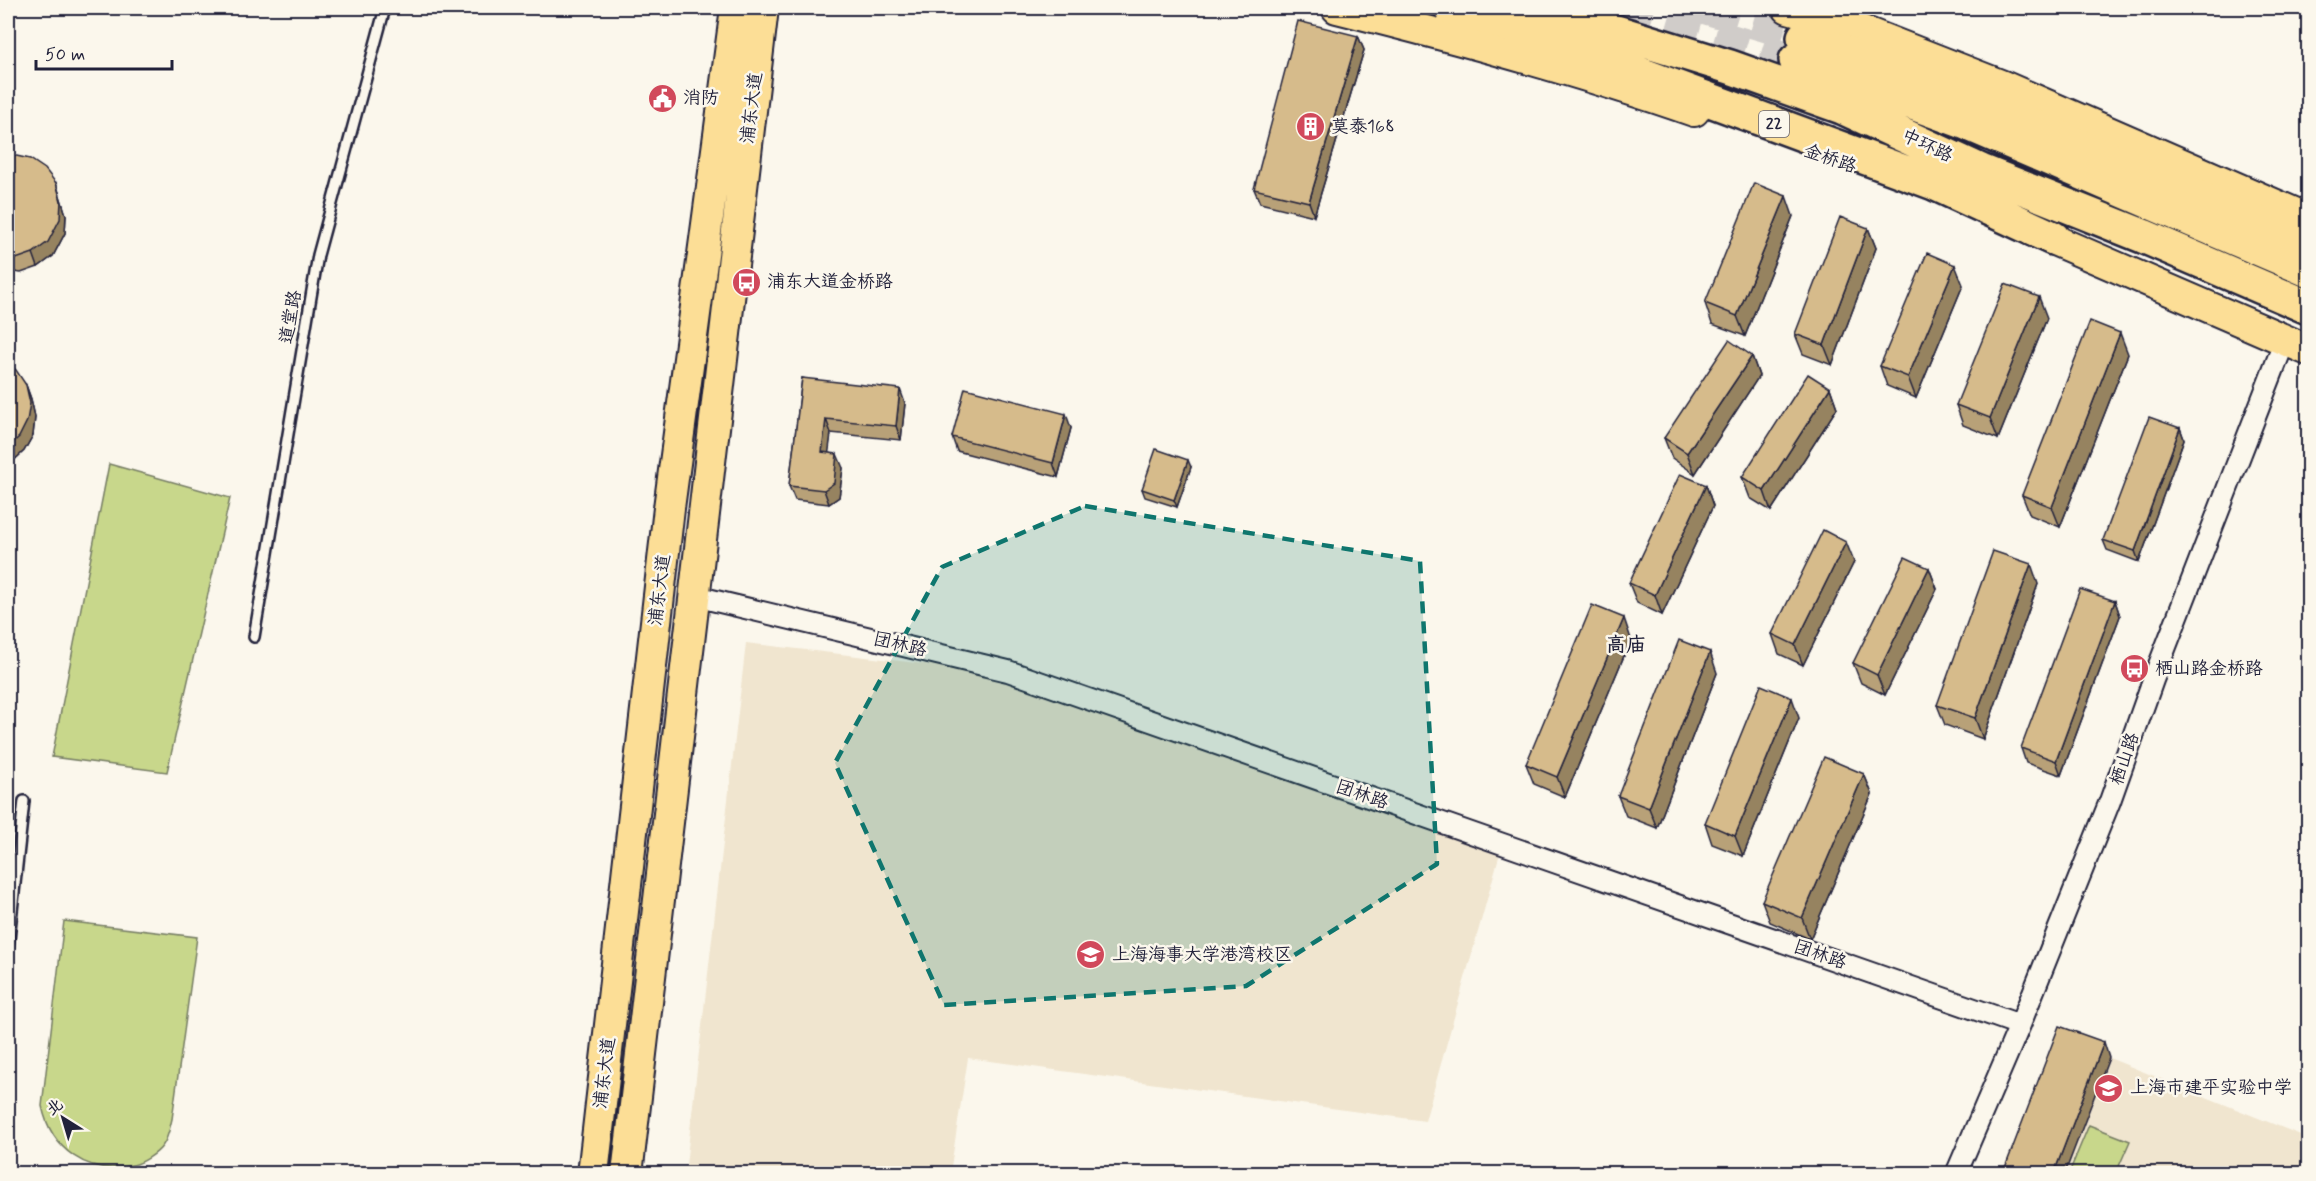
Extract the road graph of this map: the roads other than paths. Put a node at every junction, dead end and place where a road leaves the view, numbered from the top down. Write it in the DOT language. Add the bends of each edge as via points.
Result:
graph roads {
  1 [pos="385,8"];
  2 [pos="736,8"];
  3 [pos="764,8"];
  4 [pos="1337,8"];
  5 [pos="1451,8"];
  6 [pos="1538,8"];
  7 [pos="1788,8"];
  8 [pos="1492,19"];
  9 [pos="1982,171"];
  10 [pos="2308,219"];
  11 [pos="2053,238"];
  12 [pos="2308,244"];
  13 [pos="2308,270"];
  14 [pos="2308,307"];
  15 [pos="2297,345"];
  16 [pos="694,596"];
  17 [pos="255,637"];
  18 [pos="24,801"];
  19 [pos="8,948"];
  20 [pos="2020,1025"];
  21 [pos="593,1173"];
  22 [pos="627,1173"];
  23 [pos="1957,1173"];
  1 -- 17 [label="lane, 道堂路" via="318,255"];
  2 -- 21 [label="main road, 浦东大道" via="669,508"];
  3 -- 16 [label="main road, 浦东大道"];
  4 -- 11 [label="main road, 金桥路" via="1480,44 1622,86"];
  5 -- 8 [label="highway"];
  6 -- 9 [label="highway, 中环路" via="1730,67 1842,107"];
  7 -- 10 [label="main road" via="1845,24 2003,86"];
  8 -- 9 [label="highway"];
  8 -- 11 [label="highway, 22" via="1934,183"];
  9 -- 14 [label="highway, 中环路"];
  11 -- 15 [label="main road, 金桥路"];
  12 -- 13 [label="highway, 中环路" via="1974,100 1800,48"];
  15 -- 20 [label="street, 栖山路" via="2152,680 2110,801"];
  16 -- 20 [label="street, 团林路" via="1008,671"];
  16 -- 22 [label="main road, 浦东大道"];
  18 -- 19 [label="lane"];
  20 -- 23 [label="street, 栖山路"];
}
